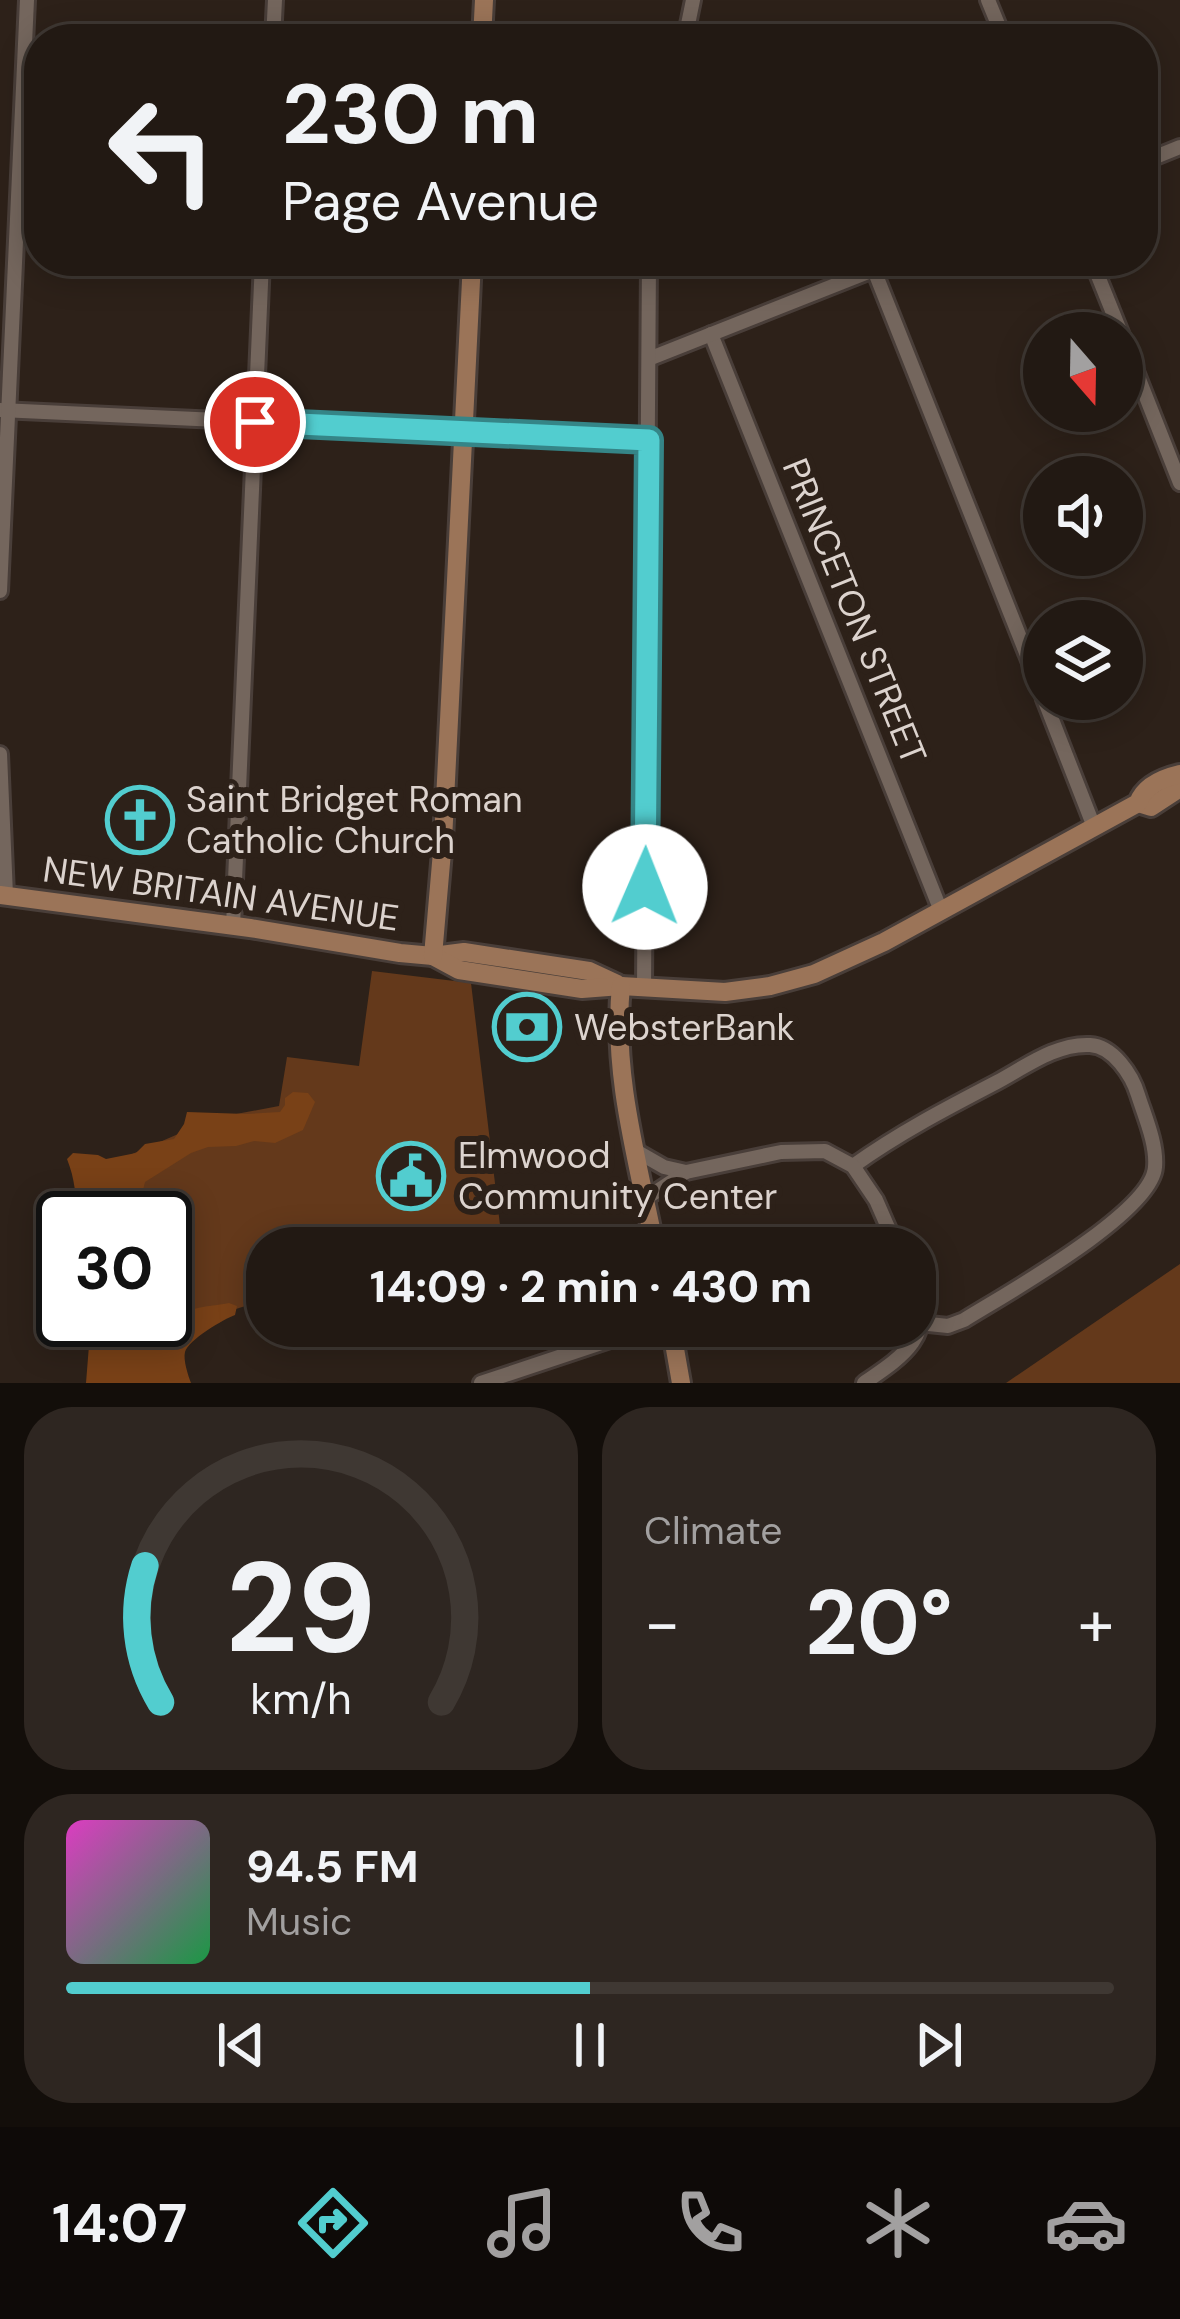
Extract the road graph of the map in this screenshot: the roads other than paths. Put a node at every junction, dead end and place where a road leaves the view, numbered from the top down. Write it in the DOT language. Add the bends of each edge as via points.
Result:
graph roads {
  1 [pos="24,53"];
  2 [pos="261,276"];
  3 [pos="471,276"];
  4 [pos="650,276"];
  5 [pos="859,276"];
  6 [pos="876,276"];
  7 [pos="1098,276"];
  8 [pos="1112,312"];
  9 [pos="710,334"];
  10 [pos="651,358"];
  11 [pos="1143,390"];
  12 [pos="4,410"];
  13 [pos="255,422"];
  14 [pos="464,433"];
  15 [pos="649,440"];
  16 [pos="1180,483"];
  17 [pos="0,590"];
  18 [pos="1023,646"];
  19 [pos="1052,720"];
  20 [pos="0,754"];
  21 [pos="1180,774"];
  22 [pos="1180,788"];
  23 [pos="1138,803"];
  24 [pos="1094,827"];
  25 [pos="3,895"];
  26 [pos="941,911"];
  27 [pos="233,926"];
  28 [pos="433,956"];
  29 [pos="621,986"];
  30 [pos="644,988"];
  31 [pos="636,1151"];
  32 [pos="854,1166"];
  33 [pos="686,1172"];
  34 [pos="645,1199"];
  35 [pos="651,1227"];
  36 [pos="888,1227"];
  37 [pos="936,1325"];
  38 [pos="589,1347"];
  39 [pos="674,1347"];
  40 [pos="909,1347"];
  41 [pos="481,1383"];
  42 [pos="681,1383"];
  43 [pos="864,1383"];
  1 -- 12 [label="street"];
  2 -- 13 [label="street"];
  3 -- 14 [label="main road"];
  4 -- 10 [label="street"];
  5 -- 9 [label="street"];
  6 -- 18 [label="street"];
  7 -- 8 [label="street"];
  9 -- 10 [label="street"];
  9 -- 26 [label="street, PRINCETON STREET"];
  10 -- 15 [label="street"];
  11 -- 16 [label="street"];
  12 -- 13 [label="street"];
  12 -- 17 [label="street"];
  13 -- 14 [label="street"];
  13 -- 27 [label="street"];
  14 -- 15 [label="street"];
  14 -- 28 [label="main road"];
  15 -- 30 [label="street"];
  19 -- 24 [label="street"];
  20 -- 25 [label="street"];
  21 -- 23 [label="main road, NEW BRITAIN AVENUE"];
  22 -- 23 [label="main road, NEW BRITAIN AVENUE" via="1151,807"];
  23 -- 24 [label="main road, NEW BRITAIN AVENUE"];
  24 -- 26 [label="main road, NEW BRITAIN AVENUE"];
  25 -- 27 [label="main road, NEW BRITAIN AVENUE"];
  26 -- 30 [label="main road, NEW BRITAIN AVENUE" via="791,981 725,992"];
  27 -- 28 [label="main road, NEW BRITAIN AVENUE"];
  28 -- 29 [label="main road, NEW BRITAIN AVENUE" via="459,970 582,989"];
  29 -- 30 [label="main road, NEW BRITAIN AVENUE"];
  29 -- 31 [label="main road" via="618,1042"];
  31 -- 33 [label="street"];
  31 -- 34 [label="main road"];
  32 -- 33 [label="street" via="825,1151 803,1151"];
  32 -- 36 [label="street"];
  32 -- 37 [label="street" via="1056,1050 1093,1044 1116,1058 1136,1088 1156,1171 1141,1197 1076,1251 964,1320"];
  33 -- 34 [label="street"];
  34 -- 35 [label="main road"];
  38 -- 41 [label="street"];
  39 -- 42 [label="main road"];
  40 -- 43 [label="street"];
}
